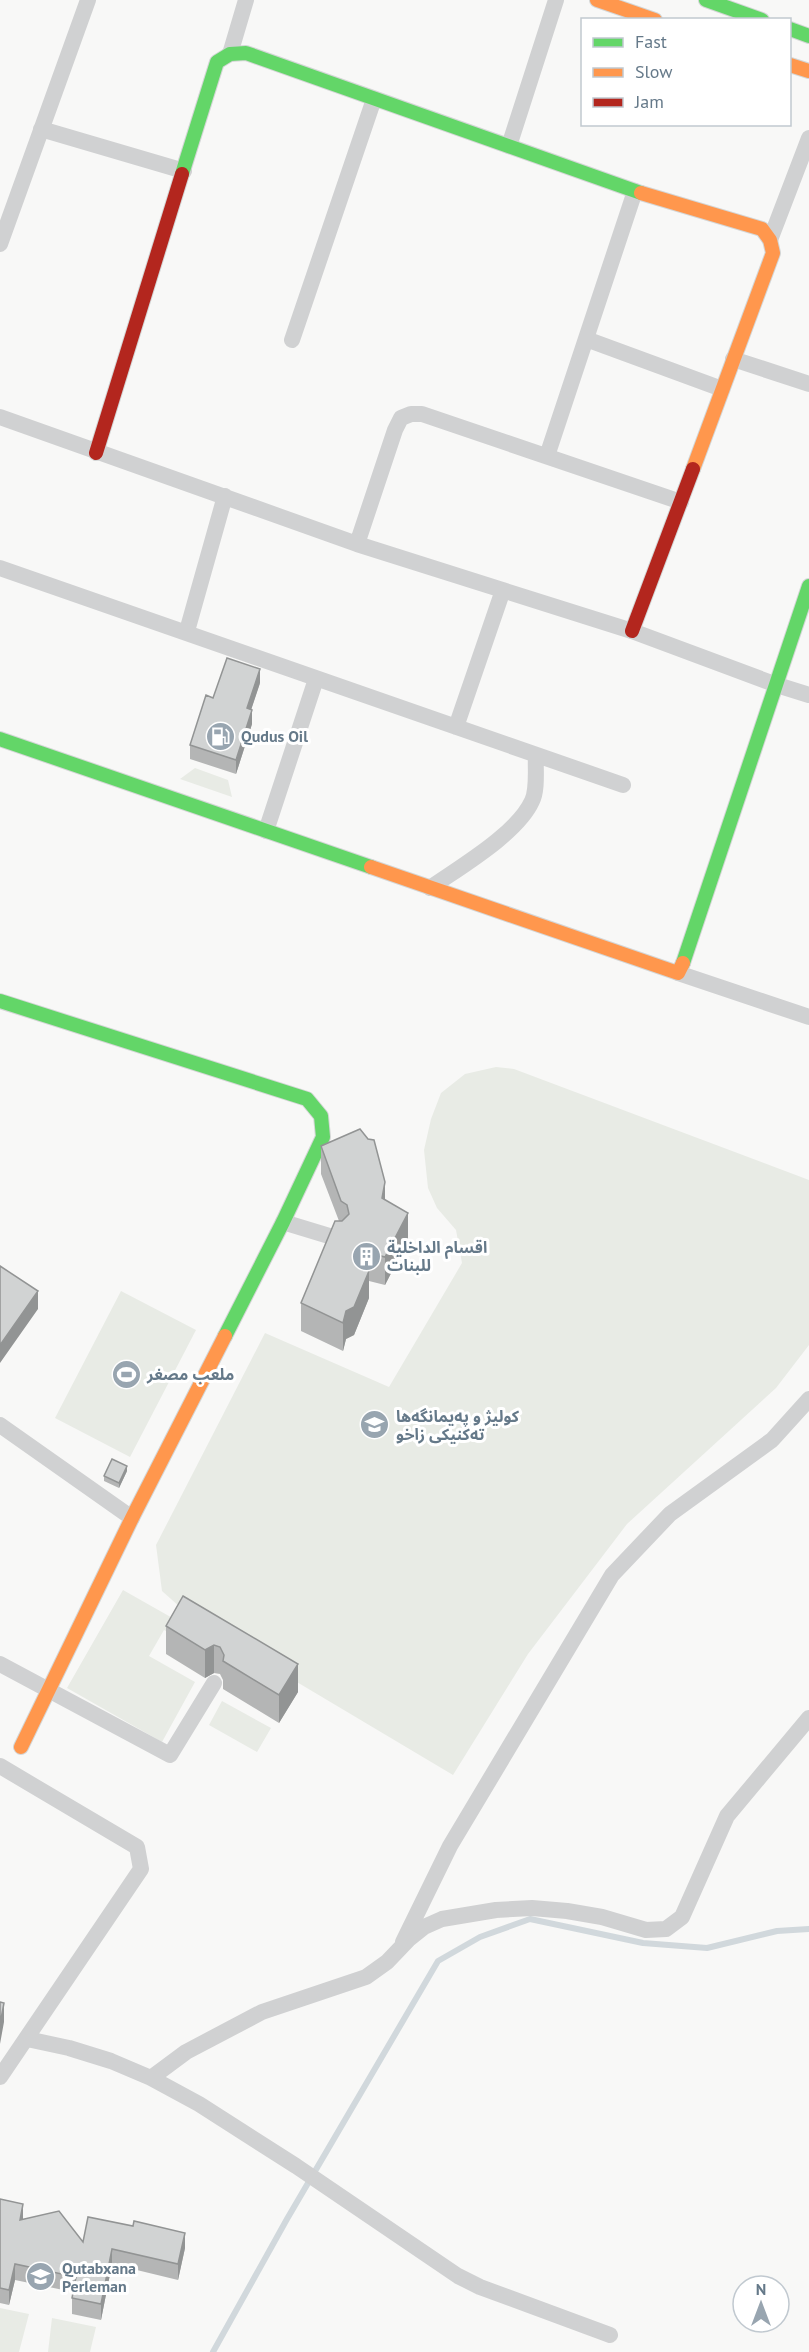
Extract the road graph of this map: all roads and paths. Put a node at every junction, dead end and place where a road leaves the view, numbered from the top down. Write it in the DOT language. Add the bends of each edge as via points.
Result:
graph roads {
  1 [pos="88,0"];
  2 [pos="246,0"];
  3 [pos="556,0"];
  4 [pos="597,0"];
  5 [pos="707,0"];
  6 [pos="649,18"];
  7 [pos="756,18"];
  8 [pos="791,30"];
  9 [pos="809,36"];
  10 [pos="230,54"];
  11 [pos="791,66"];
  12 [pos="809,71"];
  13 [pos="374,99"];
  14 [pos="41,129"];
  15 [pos="809,138"];
  16 [pos="510,146"];
  17 [pos="183,171"];
  18 [pos="635,191"];
  19 [pos="770,240"];
  20 [pos="0,244"];
  21 [pos="586,339"];
  22 [pos="292,340"];
  23 [pos="733,359"];
  24 [pos="809,384"];
  25 [pos="722,389"];
  26 [pos="0,417"];
  27 [pos="96,453"];
  28 [pos="547,456"];
  29 [pos="225,496"];
  30 [pos="681,502"];
  31 [pos="357,544"];
  32 [pos="0,568"];
  33 [pos="809,586"];
  34 [pos="503,590"];
  35 [pos="187,631"];
  36 [pos="632,631"];
  37 [pos="316,679"];
  38 [pos="777,685"];
  39 [pos="809,695"];
  40 [pos="456,727"];
  41 [pos="0,739"];
  42 [pos="536,755"];
  43 [pos="623,785"];
  44 [pos="266,831"];
  45 [pos="430,888"];
  46 [pos="678,973"];
  47 [pos="0,1001"];
  48 [pos="809,1017"];
  49 [pos="283,1222"];
  50 [pos="339,1239"];
  51 [pos="809,1399"];
  52 [pos="0,1425"];
  53 [pos="132,1518"];
  54 [pos="0,1664"];
  55 [pos="214,1683"];
  56 [pos="50,1691"];
  57 [pos="809,1718"];
  58 [pos="21,1747"];
  59 [pos="0,1766"];
  60 [pos="397,1953"];
  61 [pos="27,2039"];
  62 [pos="0,2077"];
  63 [pos="151,2078"];
  64 [pos="610,2335"];
  1 -- 14 [label="street"];
  2 -- 10 [label="street"];
  3 -- 16 [label="street"];
  4 -- 6 [label="street"];
  5 -- 7 [label="street"];
  8 -- 9 [label="street"];
  10 -- 13 [label="street" via="246,53"];
  10 -- 17 [label="street" via="217,62"];
  11 -- 12 [label="street"];
  13 -- 16 [label="street"];
  13 -- 22 [label="street"];
  14 -- 17 [label="street"];
  14 -- 20 [label="street"];
  15 -- 19 [label="street"];
  16 -- 18 [label="street"];
  17 -- 27 [label="street"];
  18 -- 19 [label="street" via="762,229"];
  18 -- 21 [label="street"];
  19 -- 23 [label="street" via="772,253"];
  21 -- 25 [label="street"];
  21 -- 28 [label="street"];
  23 -- 24 [label="street"];
  23 -- 25 [label="street"];
  25 -- 30 [label="street"];
  26 -- 27 [label="street"];
  27 -- 29 [label="street"];
  28 -- 30 [label="street"];
  28 -- 31 [label="street" via="422,414 401,418"];
  29 -- 31 [label="street"];
  29 -- 35 [label="street"];
  30 -- 36 [label="street"];
  31 -- 34 [label="street"];
  32 -- 35 [label="street"];
  33 -- 38 [label="street"];
  34 -- 36 [label="street"];
  34 -- 40 [label="street"];
  35 -- 37 [label="street"];
  36 -- 38 [label="street"];
  37 -- 40 [label="street"];
  37 -- 44 [label="street"];
  38 -- 39 [label="street"];
  38 -- 46 [label="street"];
  40 -- 42 [label="street"];
  41 -- 44 [label="street"];
  42 -- 43 [label="street"];
  42 -- 45 [label="street" via="534,799 520,820"];
  44 -- 45 [label="street"];
  45 -- 46 [label="street"];
  46 -- 48 [label="street"];
  47 -- 49 [label="street" via="296,1095 316,1106 325,1126 323,1137"];
  49 -- 50 [label="street"];
  49 -- 53 [label="street"];
  51 -- 60 [label="street" via="772,1440 669,1514 612,1575 450,1846"];
  52 -- 53 [label="street"];
  53 -- 56 [label="street"];
  54 -- 56 [label="street"];
  55 -- 56 [label="street" via="170,1755"];
  56 -- 58 [label="street"];
  57 -- 60 [label="street" via="727,1816 682,1917 674,1924 656,1931 567,1911 496,1910 442,1919 417,1933"];
  59 -- 61 [label="street" via="137,1847 141,1869"];
  60 -- 63 [label="street" via="366,1977 282,2004 223,2030"];
  61 -- 62 [label="street"];
  61 -- 63 [label="street" via="111,2061"];
  63 -- 64 [label="street" via="340,2194 458,2276"];
}
